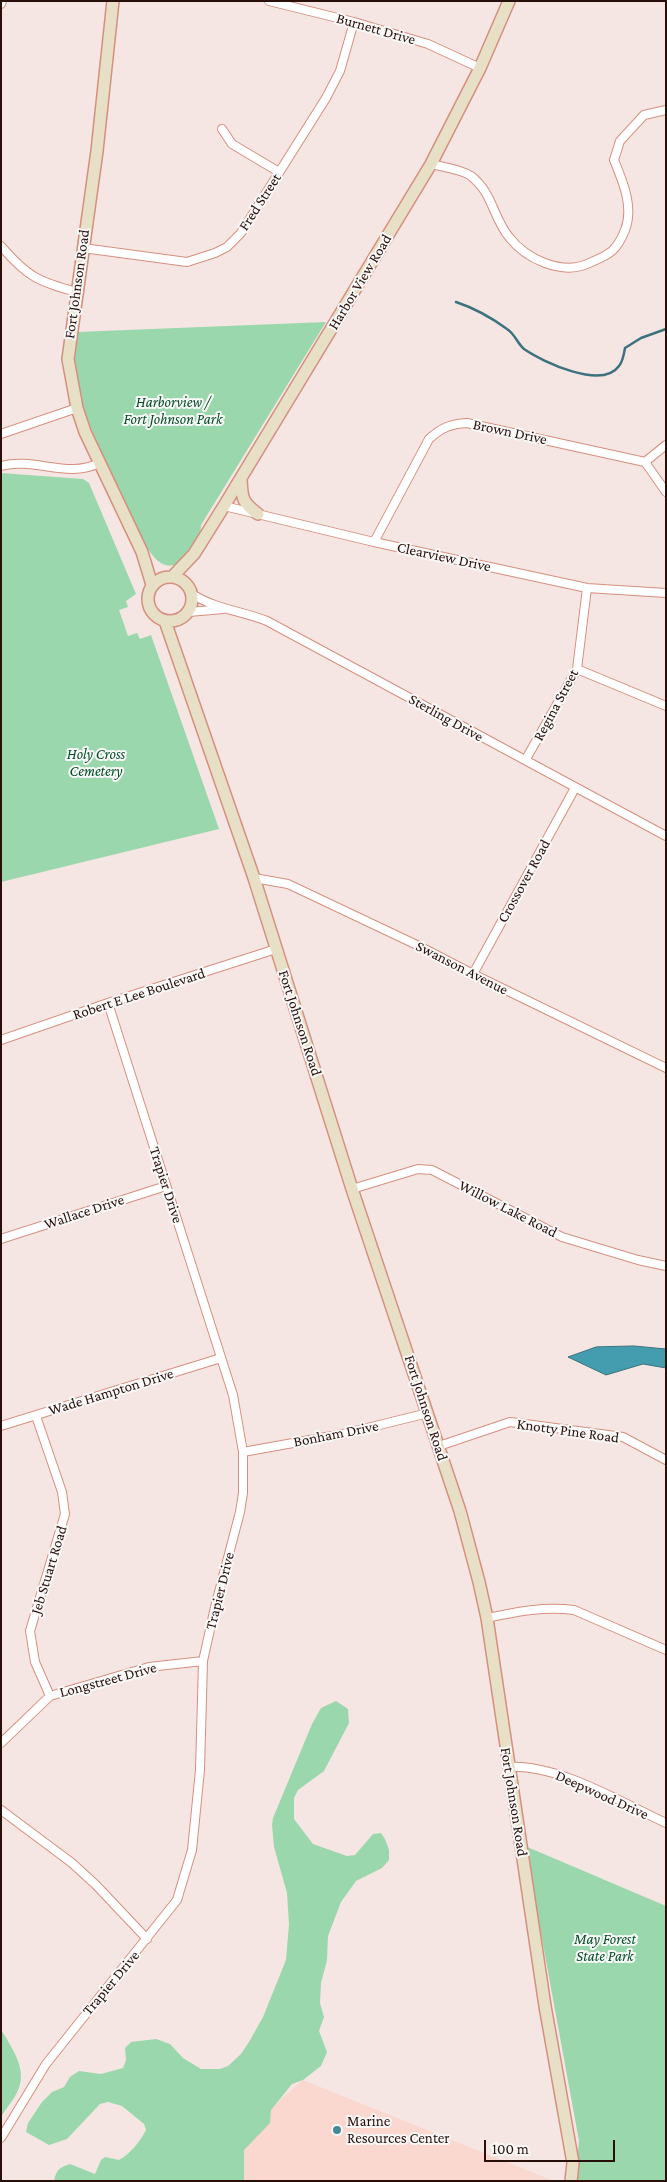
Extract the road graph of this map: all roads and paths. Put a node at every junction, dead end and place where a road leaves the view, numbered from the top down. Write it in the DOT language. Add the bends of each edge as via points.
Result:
graph roads {
  1 [pos="113,1"];
  2 [pos="269,1"];
  3 [pos="509,1"];
  4 [pos="354,22"];
  5 [pos="480,68"];
  6 [pos="666,110"];
  7 [pos="222,129"];
  8 [pos="431,164"];
  9 [pos="279,172"];
  10 [pos="1,246"];
  11 [pos="83,248"];
  12 [pos="77,292"];
  13 [pos="76,408"];
  14 [pos="1,434"];
  15 [pos="666,445"];
  16 [pos="645,462"];
  17 [pos="99,463"];
  18 [pos="1,466"];
  19 [pos="241,479"];
  20 [pos="666,492"];
  21 [pos="224,506"];
  22 [pos="258,514"];
  23 [pos="374,542"];
  24 [pos="142,552"];
  25 [pos="194,554"];
  26 [pos="171,576"];
  27 [pos="152,586"];
  28 [pos="587,588"];
  29 [pos="191,590"];
  30 [pos="666,593"];
  31 [pos="223,609"];
  32 [pos="184,616"];
  33 [pos="165,621"];
  34 [pos="178,659"];
  35 [pos="577,669"];
  36 [pos="666,706"];
  37 [pos="526,759"];
  38 [pos="575,788"];
  39 [pos="666,836"];
  40 [pos="254,878"];
  41 [pos="276,949"];
  42 [pos="473,974"];
  43 [pos="108,1003"];
  44 [pos="1,1040"];
  45 [pos="666,1068"];
  46 [pos="166,1186"];
  47 [pos="352,1189"];
  48 [pos="1,1238"];
  49 [pos="666,1266"];
  50 [pos="221,1358"];
  51 [pos="428,1413"];
  52 [pos="36,1416"];
  53 [pos="1,1426"];
  54 [pos="439,1446"];
  55 [pos="244,1452"];
  56 [pos="666,1460"];
  57 [pos="487,1618"];
  58 [pos="666,1650"];
  59 [pos="203,1661"];
  60 [pos="50,1696"];
  61 [pos="1,1743"];
  62 [pos="508,1767"];
  63 [pos="1,1810"];
  64 [pos="666,1823"];
  65 [pos="147,1940"];
  66 [pos="1,2138"];
  67 [pos="571,2181"];
  1 -- 11 [label="street, Fort Johnson Road"];
  2 -- 4 [label="street, Burnett Drive"];
  3 -- 5 [label="street, Harbor View Road"];
  4 -- 5 [label="street, Burnett Drive" via="428,44"];
  4 -- 9 [label="street, Fred Street" via="340,71"];
  5 -- 8 [label="street, Harbor View Road"];
  6 -- 8 [label="street" via="644,115 620,141 614,160 628,204 627,225 619,245 606,256 583,266 555,267 529,255 508,237 487,193 470,175"];
  7 -- 9 [label="street" via="232,144"];
  8 -- 19 [label="street, Harbor View Road"];
  9 -- 11 [label="street, Fred Street" via="241,233 227,247 204,258 187,262"];
  10 -- 12 [label="street" via="33,277"];
  11 -- 12 [label="street, Fort Johnson Road"];
  12 -- 13 [label="street, Fort Johnson Road" via="68,359"];
  13 -- 14 [label="street"];
  13 -- 17 [label="street, Fort Johnson Road"];
  15 -- 16 [label="street"];
  16 -- 20 [label="street"];
  16 -- 23 [label="street, Brown Drive" via="467,423 452,424 429,439"];
  17 -- 18 [label="street" via="79,470 24,464"];
  17 -- 24 [label="street, Fort Johnson Road"];
  19 -- 21 [label="street, Harbor View Road"];
  19 -- 22 [label="street" via="242,496"];
  21 -- 22 [label="street, Clearview Drive"];
  21 -- 25 [label="street, Harbor View Road"];
  22 -- 23 [label="street, Clearview Drive"];
  23 -- 28 [label="street, Clearview Drive"];
  24 -- 26 [label="street, Fort Johnson Road" via="161,573"];
  24 -- 27 [label="street, Fort Johnson Road"];
  25 -- 26 [label="street, Harbor View Road"];
  25 -- 29 [label="street, Harbor View Road" via="188,572"];
  26 -- 27 [label="street"];
  26 -- 29 [label="street" via="185,582"];
  27 -- 33 [label="street" via="149,608"];
  28 -- 30 [label="street, Clearview Drive"];
  28 -- 35 [label="street, Regina Street"];
  29 -- 31 [label="street, Sterling Drive"];
  29 -- 32 [label="street" via="192,606"];
  31 -- 32 [label="street, Sterling Drive"];
  31 -- 37 [label="street, Sterling Drive" via="267,621 462,728"];
  32 -- 33 [label="street"];
  32 -- 34 [label="street, Fort Johnson Road" via="177,638"];
  33 -- 34 [label="street, Fort Johnson Road"];
  34 -- 40 [label="street, Fort Johnson Road"];
  35 -- 36 [label="street"];
  35 -- 37 [label="street, Regina Street"];
  37 -- 38 [label="street, Sterling Drive"];
  38 -- 39 [label="street, Sterling Drive"];
  38 -- 42 [label="street, Crossover Road"];
  40 -- 41 [label="street, Fort Johnson Road"];
  40 -- 42 [label="street, Swanson Avenue" via="288,884"];
  41 -- 43 [label="street, Robert E Lee Boulevard"];
  41 -- 47 [label="street, Fort Johnson Road"];
  42 -- 45 [label="street, Swanson Avenue"];
  43 -- 44 [label="street, Robert E Lee Boulevard"];
  43 -- 46 [label="street, Trapier Drive"];
  46 -- 48 [label="street, Wallace Drive"];
  46 -- 50 [label="street, Trapier Drive"];
  47 -- 49 [label="street, Willow Lake Road" via="418,1169 432,1170 562,1237"];
  47 -- 51 [label="street, Fort Johnson Road"];
  50 -- 52 [label="street, Wade Hampton Drive"];
  50 -- 55 [label="street, Trapier Drive" via="233,1395"];
  51 -- 54 [label="street, Fort Johnson Road"];
  51 -- 55 [label="street, Bonham Drive"];
  52 -- 53 [label="street, Wade Hampton Drive"];
  52 -- 60 [label="street, Jeb Stuart Road" via="62,1492 66,1514 30,1631 35,1662"];
  54 -- 56 [label="street, Knotty Pine Road" via="510,1422 623,1437"];
  54 -- 57 [label="street, Fort Johnson Road" via="461,1515"];
  55 -- 59 [label="street, Trapier Drive" via="245,1475 240,1512"];
  57 -- 58 [label="street" via="535,1609 574,1610"];
  57 -- 62 [label="street, Fort Johnson Road"];
  59 -- 60 [label="street, Longstreet Drive" via="149,1667"];
  59 -- 65 [label="street, Trapier Drive" via="200,1770 192,1850 177,1900"];
  60 -- 61 [label="street, Longstreet Drive"];
  62 -- 64 [label="street, Deepwood Drive" via="525,1766 563,1776"];
  62 -- 67 [label="street, Fort Johnson Road" via="573,2164"];
  63 -- 65 [label="street" via="72,1863"];
  65 -- 66 [label="street, Trapier Drive" via="46,2064"];
}
